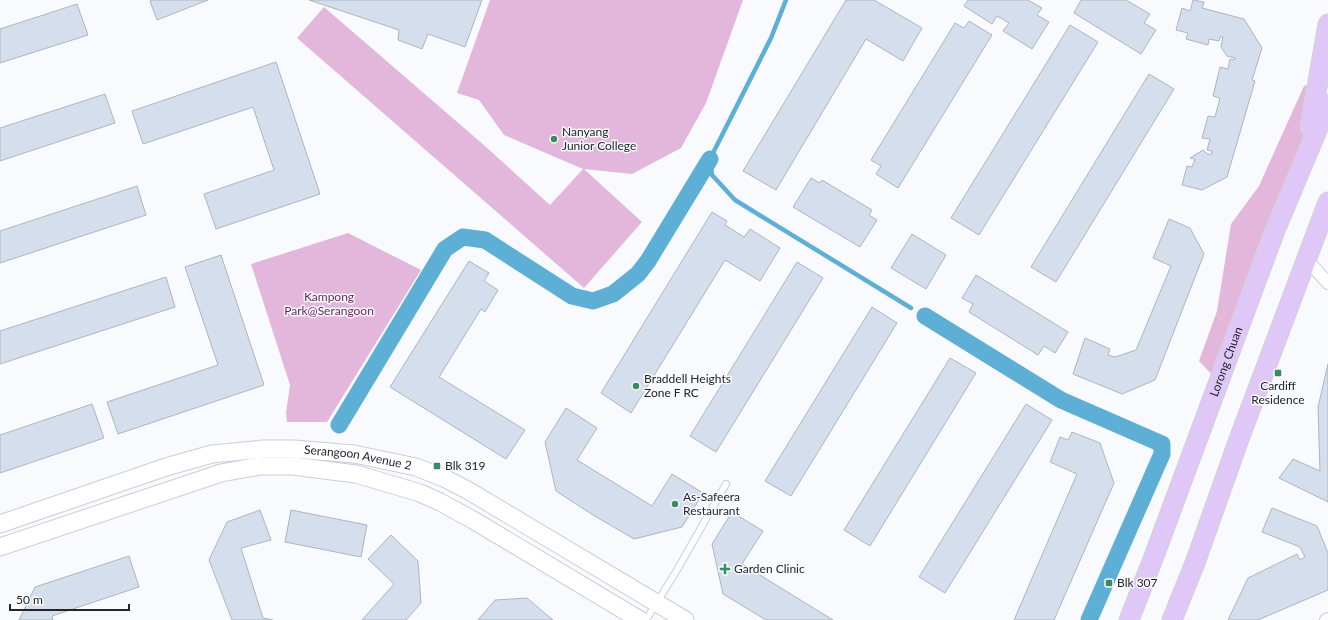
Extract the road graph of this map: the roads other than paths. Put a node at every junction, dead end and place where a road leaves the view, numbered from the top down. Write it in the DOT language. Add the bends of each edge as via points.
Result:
graph roads {
  1 [pos="1328,24"];
  2 [pos="1328,104"];
  3 [pos="1305,160"];
  4 [pos="1328,202"];
  5 [pos="1306,259"];
  6 [pos="1328,283"];
  7 [pos="726,484"];
  8 [pos="0,524"];
  9 [pos="0,547"];
  10 [pos="656,603"];
  11 [pos="640,620"];
  12 [pos="646,620"];
  13 [pos="685,620"];
  14 [pos="1129,620"];
  15 [pos="1172,620"];
  1 -- 3 [label="main road"];
  2 -- 3 [label="main road, Lorong Chuan"];
  3 -- 14 [label="main road, Lorong Chuan" via="1274,233 1154,559"];
  4 -- 5 [label="main road"];
  5 -- 6 [label="street"];
  5 -- 15 [label="main road"];
  7 -- 10 [label="lane"];
  8 -- 10 [label="main road, Serangoon Avenue 2" via="166,467 212,454 263,449 354,454 416,467 444,478"];
  9 -- 11 [label="main road, Serangoon Avenue 2" via="221,473 260,466 293,466 356,474 420,493 473,520"];
  10 -- 12 [label="lane"];
  10 -- 13 [label="main road, Serangoon Avenue 2"];
}
